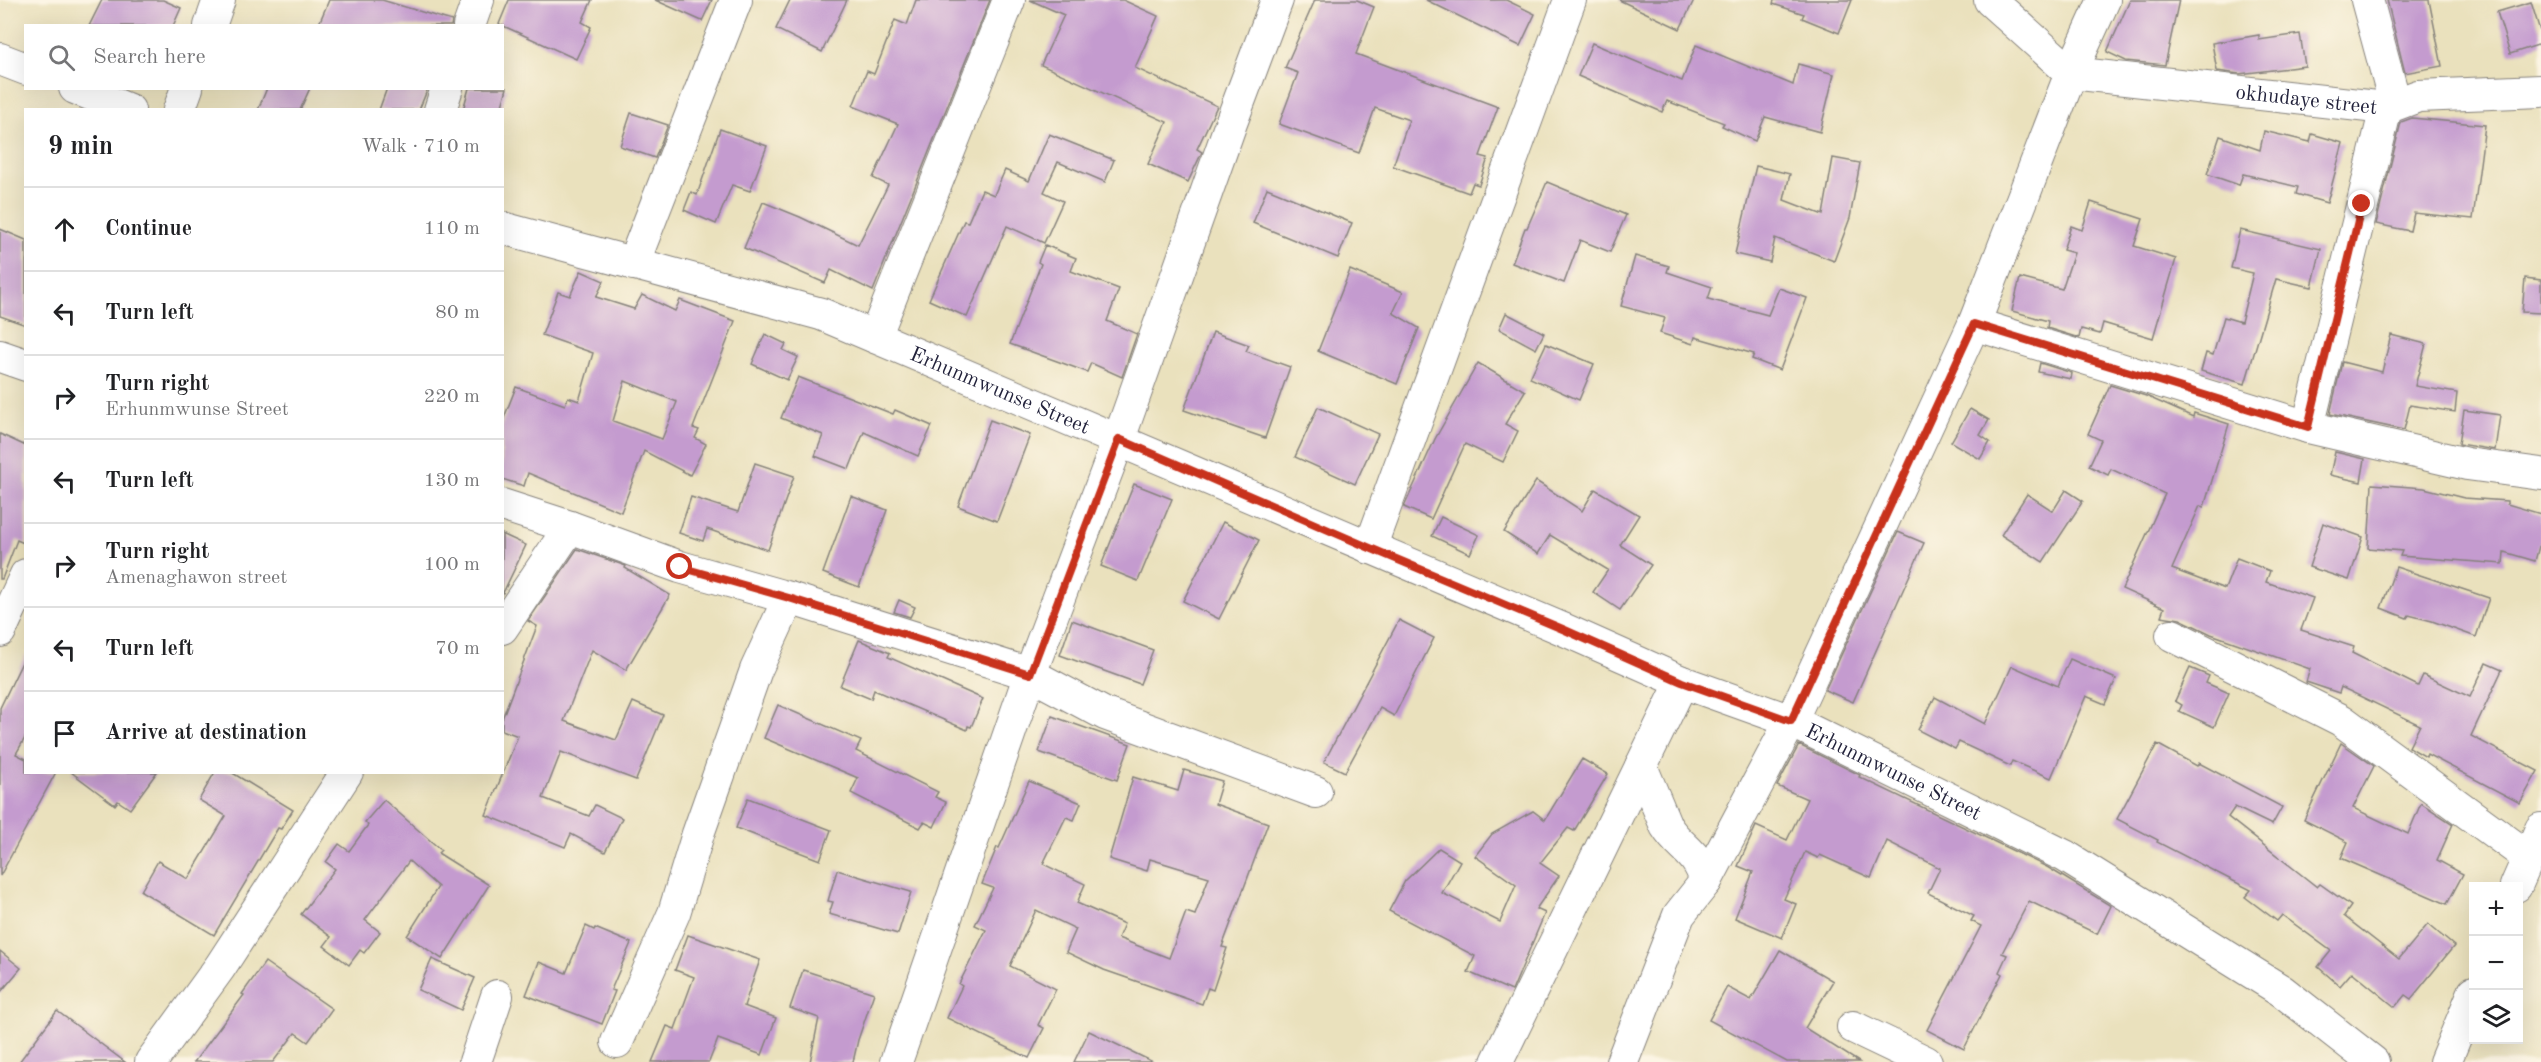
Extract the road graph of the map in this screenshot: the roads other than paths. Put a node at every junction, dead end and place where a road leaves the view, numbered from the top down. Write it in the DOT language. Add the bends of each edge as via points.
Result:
graph roads {
  1 [pos="219,0"];
  2 [pos="478,0"];
  3 [pos="736,0"];
  4 [pos="1009,0"];
  5 [pos="1277,0"];
  6 [pos="1570,0"];
  7 [pos="1990,0"];
  8 [pos="2104,0"];
  9 [pos="2367,0"];
  10 [pos="211,24"];
  11 [pos="471,24"];
  12 [pos="0,59"];
  13 [pos="24,68"];
  14 [pos="2071,73"];
  15 [pos="80,90"];
  16 [pos="186,90"];
  17 [pos="446,90"];
  18 [pos="2541,91"];
  19 [pos="124,108"];
  20 [pos="180,108"];
  21 [pos="441,108"];
  22 [pos="2386,108"];
  23 [pos="504,229"];
  24 [pos="633,264"];
  25 [pos="1974,324"];
  26 [pos="875,337"];
  27 [pos="0,356"];
  28 [pos="24,364"];
  29 [pos="2308,427"];
  30 [pos="1119,439"];
  31 [pos="2541,474"];
  32 [pos="504,506"];
  33 [pos="570,527"];
  34 [pos="1370,548"];
  35 [pos="24,579"];
  36 [pos="789,598"];
  37 [pos="504,625"];
  38 [pos="0,631"];
  39 [pos="2172,635"];
  40 [pos="1030,674"];
  41 [pos="1682,682"];
  42 [pos="1791,721"];
  43 [pos="1641,766"];
  44 [pos="346,774"];
  45 [pos="1316,792"];
  46 [pos="2535,843"];
  47 [pos="1706,881"];
  48 [pos="2518,882"];
  49 [pos="497,996"];
  50 [pos="2469,1004"];
  51 [pos="1853,1027"];
  52 [pos="617,1042"];
  53 [pos="151,1062"];
  54 [pos="475,1062"];
  55 [pos="896,1062"];
  56 [pos="1497,1062"];
  57 [pos="1622,1062"];
  58 [pos="1926,1062"];
  59 [pos="2373,1062"];
  60 [pos="2445,1062"];
  1 -- 10 [label="street"];
  2 -- 11 [label="street"];
  3 -- 24 [label="street"];
  4 -- 26 [label="street"];
  5 -- 30 [label="street"];
  6 -- 34 [label="street"];
  7 -- 14 [label="street"];
  8 -- 14 [label="street"];
  9 -- 22 [label="street" via="2393,96"];
  12 -- 13 [label="street"];
  14 -- 22 [label="street, okhudaye street"];
  14 -- 25 [label="street"];
  15 -- 19 [label="street"];
  16 -- 20 [label="street"];
  17 -- 21 [label="street"];
  18 -- 22 [label="street, okhudaye street" via="2418,96"];
  22 -- 29 [label="street"];
  23 -- 24 [label="street, Erhunmwunse Street"];
  24 -- 26 [label="street, Erhunmwunse Street" via="821,314"];
  25 -- 29 [label="street"];
  25 -- 42 [label="street"];
  26 -- 30 [label="street, Erhunmwunse Street"];
  27 -- 28 [label="street"];
  29 -- 31 [label="street" via="2467,464"];
  30 -- 34 [label="street, Erhunmwunse Street"];
  30 -- 40 [label="street"];
  32 -- 33 [label="street"];
  33 -- 36 [label="street" via="680,567"];
  33 -- 37 [label="street"];
  34 -- 41 [label="street, Erhunmwunse Street"];
  35 -- 38 [label="street"];
  36 -- 40 [label="street"];
  36 -- 52 [label="street" via="756,670 674,913"];
  39 -- 46 [label="street" via="2341,720"];
  40 -- 45 [label="street" via="1105,714"];
  40 -- 55 [label="street"];
  41 -- 42 [label="street, Erhunmwunse Street"];
  41 -- 43 [label="street"];
  42 -- 47 [label="street"];
  42 -- 59 [label="street, Erhunmwunse Street" via="2065,856 2282,991"];
  43 -- 47 [label="street" via="1666,826 1692,852"];
  43 -- 56 [label="street"];
  44 -- 53 [label="street" via="220,967"];
  46 -- 48 [label="street"];
  47 -- 57 [label="street" via="1679,915"];
  49 -- 54 [label="street"];
  50 -- 60 [label="street"];
  51 -- 58 [label="street"];
}
